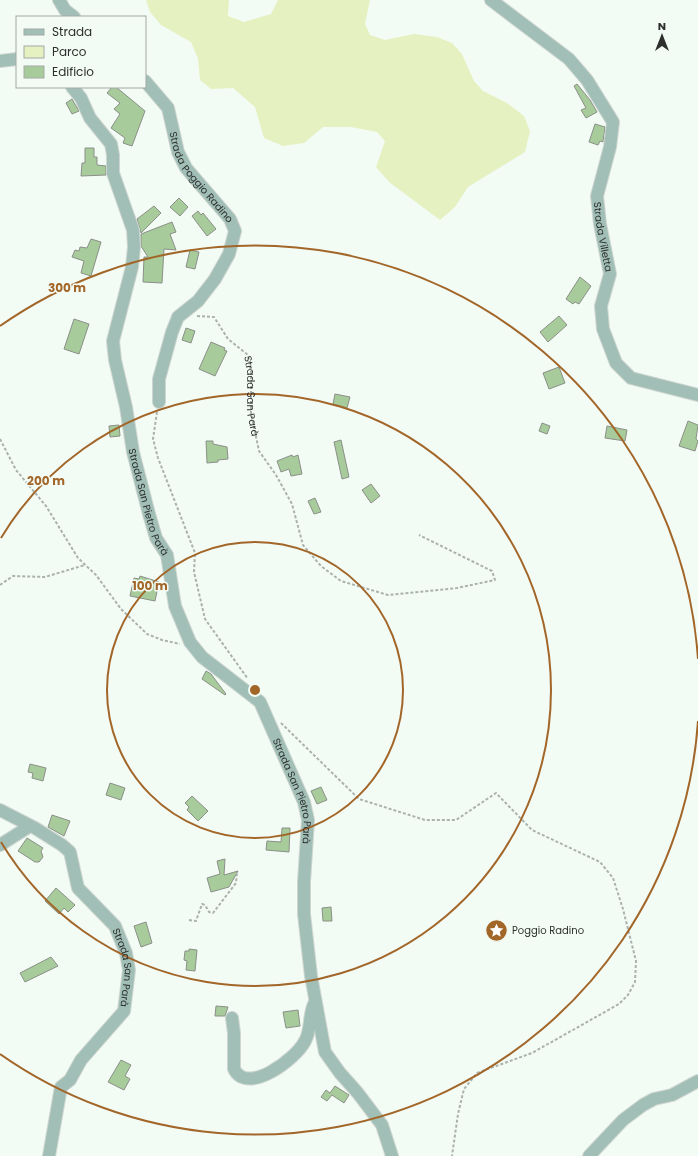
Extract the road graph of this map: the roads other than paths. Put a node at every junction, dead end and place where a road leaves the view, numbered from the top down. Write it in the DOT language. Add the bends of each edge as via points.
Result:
graph roads {
  1 [pos="59,0"];
  2 [pos="490,0"];
  3 [pos="73,16"];
  4 [pos="16,59"];
  5 [pos="0,61"];
  6 [pos="146,82"];
  7 [pos="73,88"];
  8 [pos="698,395"];
  9 [pos="159,402"];
  10 [pos="0,810"];
  11 [pos="30,826"];
  12 [pos="0,845"];
  13 [pos="316,1000"];
  14 [pos="232,1018"];
  15 [pos="698,1081"];
  16 [pos="49,1156"];
  17 [pos="392,1156"];
  18 [pos="589,1156"];
  1 -- 3 [label="street" via="64,10"];
  2 -- 8 [label="street, Strada Villetta" via="569,59 587,80 613,122 610,147 597,196 610,274 601,306 603,328 616,363 631,378"];
  4 -- 5 [label="street"];
  6 -- 9 [label="street, Strada Poggio Radino" via="168,108 178,152 186,168 230,219 235,231 229,254 215,279 198,301 178,317 159,379"];
  7 -- 13 [label="street, Strada San Pietro Parà" via="81,98 90,118 110,144 115,179 133,230 132,267 113,341 115,360 148,514 156,538 167,556 175,606 190,642 223,674 260,702 304,802 308,820 304,914"];
  10 -- 11 [label="street, Strada San Parà"];
  11 -- 12 [label="street"];
  11 -- 16 [label="street, Strada San Parà" via="70,852 78,888 115,926 130,970 124,1011 81,1060 70,1080 61,1088"];
  13 -- 14 [label="street" via="311,1011 309,1032 297,1053 279,1068 253,1078 244,1078 236,1074 234,1069"];
  13 -- 17 [label="street, Strada San Pietro Parà" via="325,1052 382,1126"];
  15 -- 18 [label="street" via="672,1095 654,1099 643,1105 623,1120"];
}
